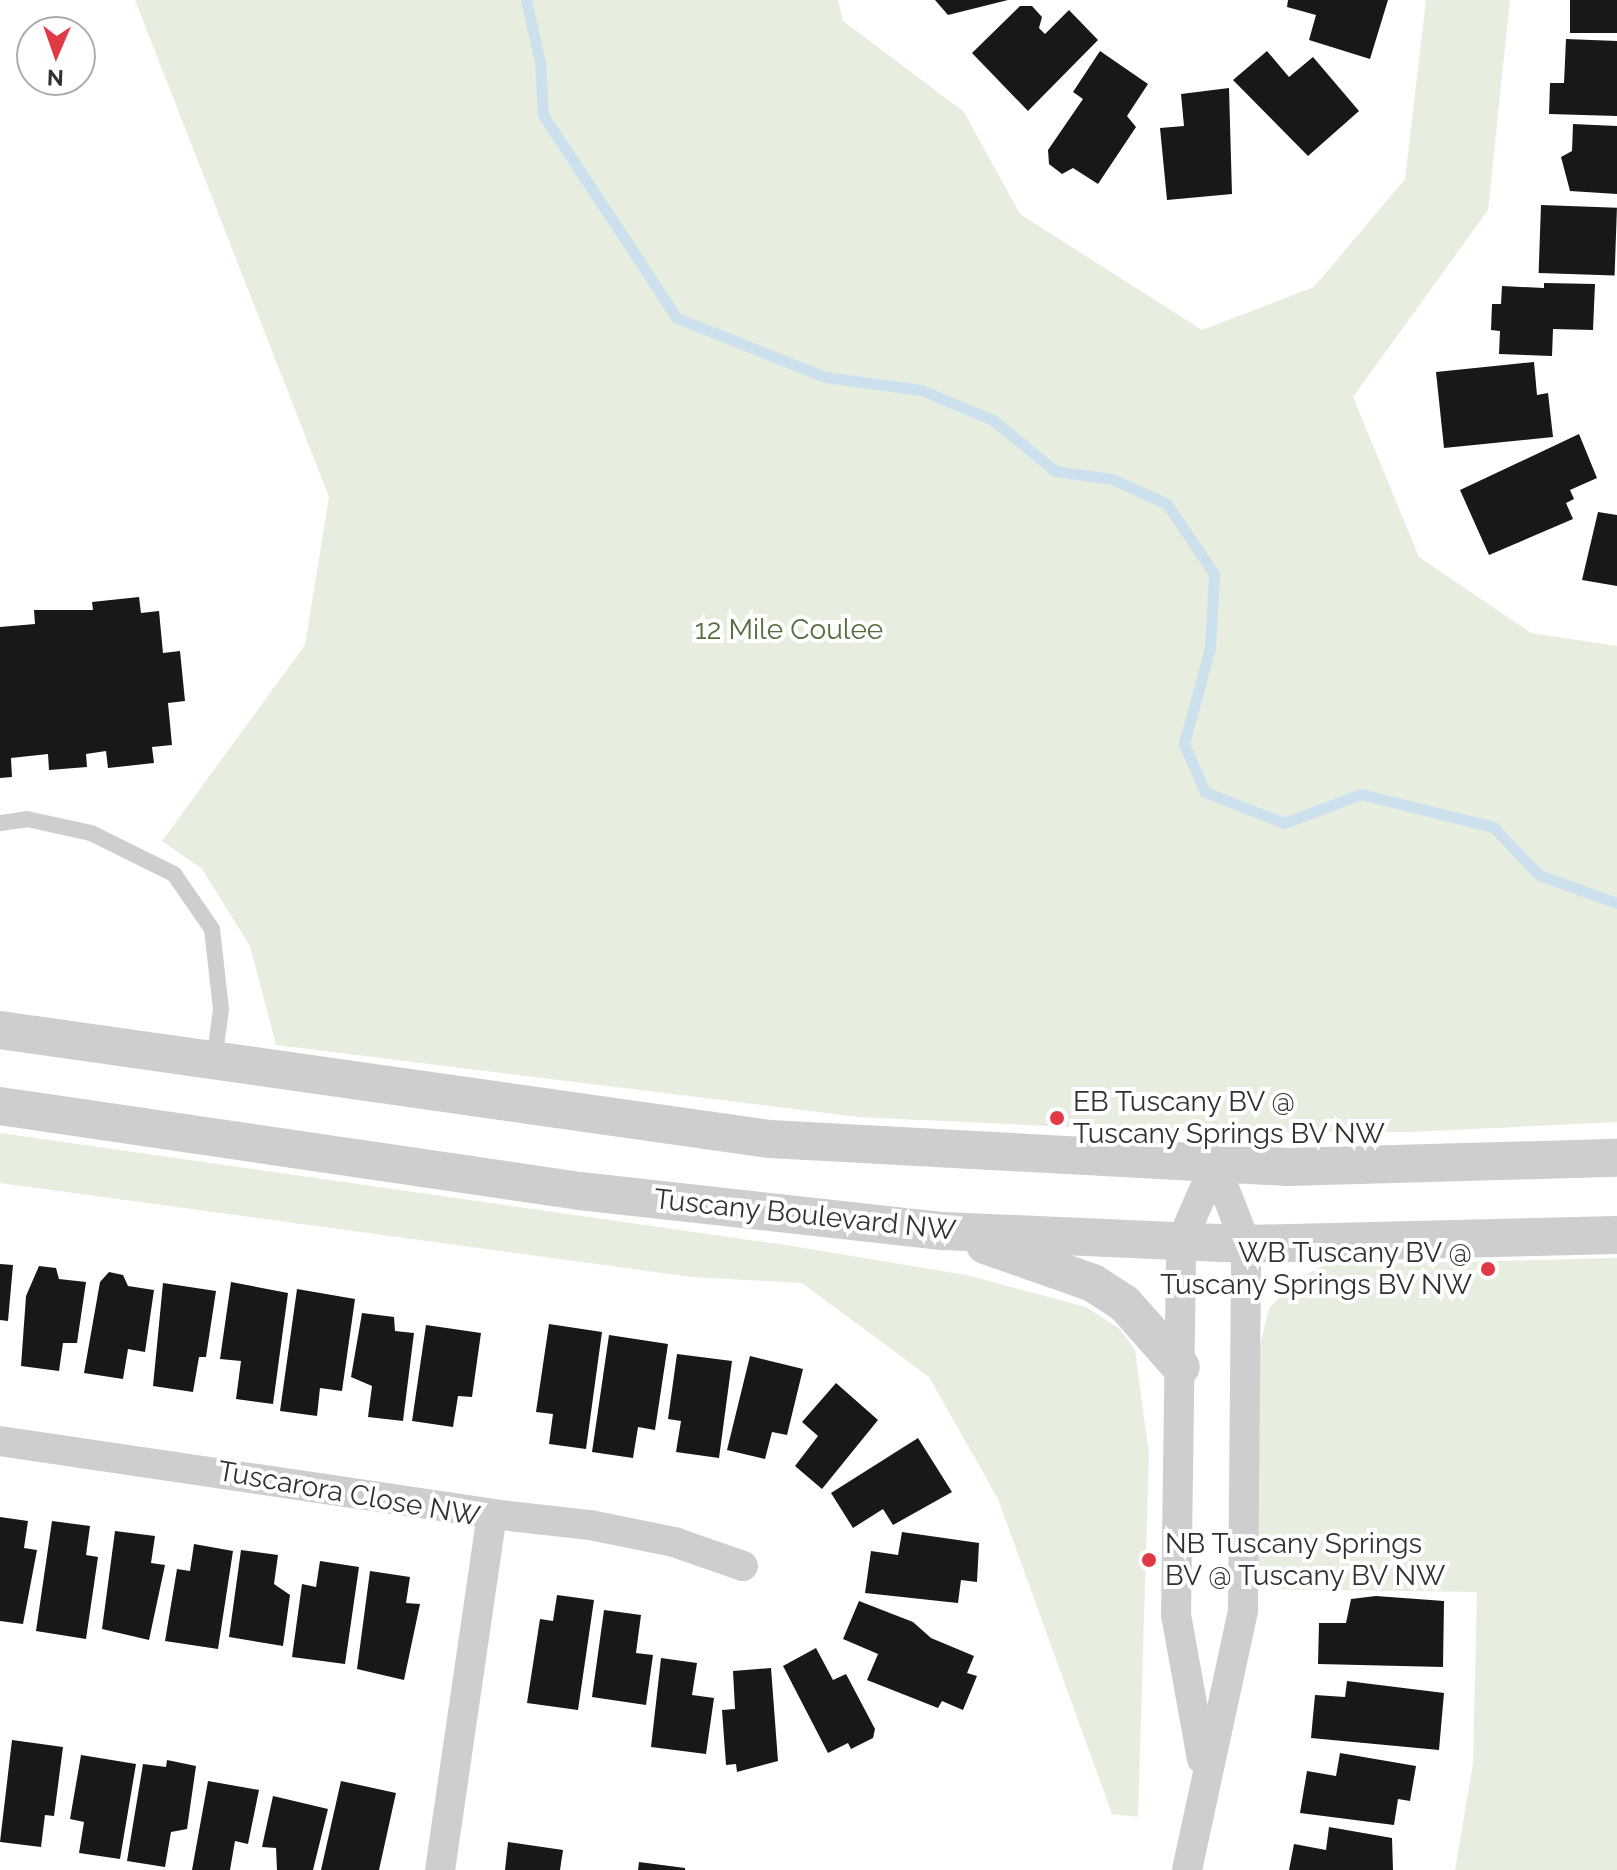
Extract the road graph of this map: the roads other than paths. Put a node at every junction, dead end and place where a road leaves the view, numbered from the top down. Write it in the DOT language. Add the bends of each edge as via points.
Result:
graph roads {
  1 [pos="0,823"];
  2 [pos="0,1030"];
  3 [pos="214,1062"];
  4 [pos="0,1106"];
  5 [pos="1617,1158"];
  6 [pos="1215,1165"];
  7 [pos="945,1231"];
  8 [pos="1617,1235"];
  9 [pos="1181,1242"];
  10 [pos="1246,1244"];
  11 [pos="1181,1367"];
  12 [pos="0,1441"];
  13 [pos="492,1514"];
  14 [pos="743,1566"];
  15 [pos="1205,1773"];
  16 [pos="440,1870"];
  17 [pos="1187,1870"];
  1 -- 3 [label="lane" via="27,819 91,833 174,874 212,929 221,1009"];
  2 -- 3 [label="street"];
  3 -- 6 [label="street" via="770,1139"];
  4 -- 7 [label="street, Tuscany Boulevard NW" via="580,1191"];
  5 -- 6 [label="street"];
  6 -- 9 [label="street"];
  6 -- 10 [label="street"];
  7 -- 9 [label="street, Tuscany Boulevard NW"];
  7 -- 11 [label="street" via="1093,1283 1125,1304"];
  8 -- 10 [label="street, Tuscany Boulevard NW"];
  9 -- 10 [label="street, Tuscany Boulevard NW"];
  9 -- 11 [label="street"];
  10 -- 15 [label="street" via="1243,1610"];
  11 -- 15 [label="street" via="1176,1615"];
  12 -- 13 [label="street, Tuscarora Close NW"];
  13 -- 14 [label="street" via="618,1531"];
  13 -- 16 [label="street, Tuscarora Close NW"];
  15 -- 17 [label="street"];
}
